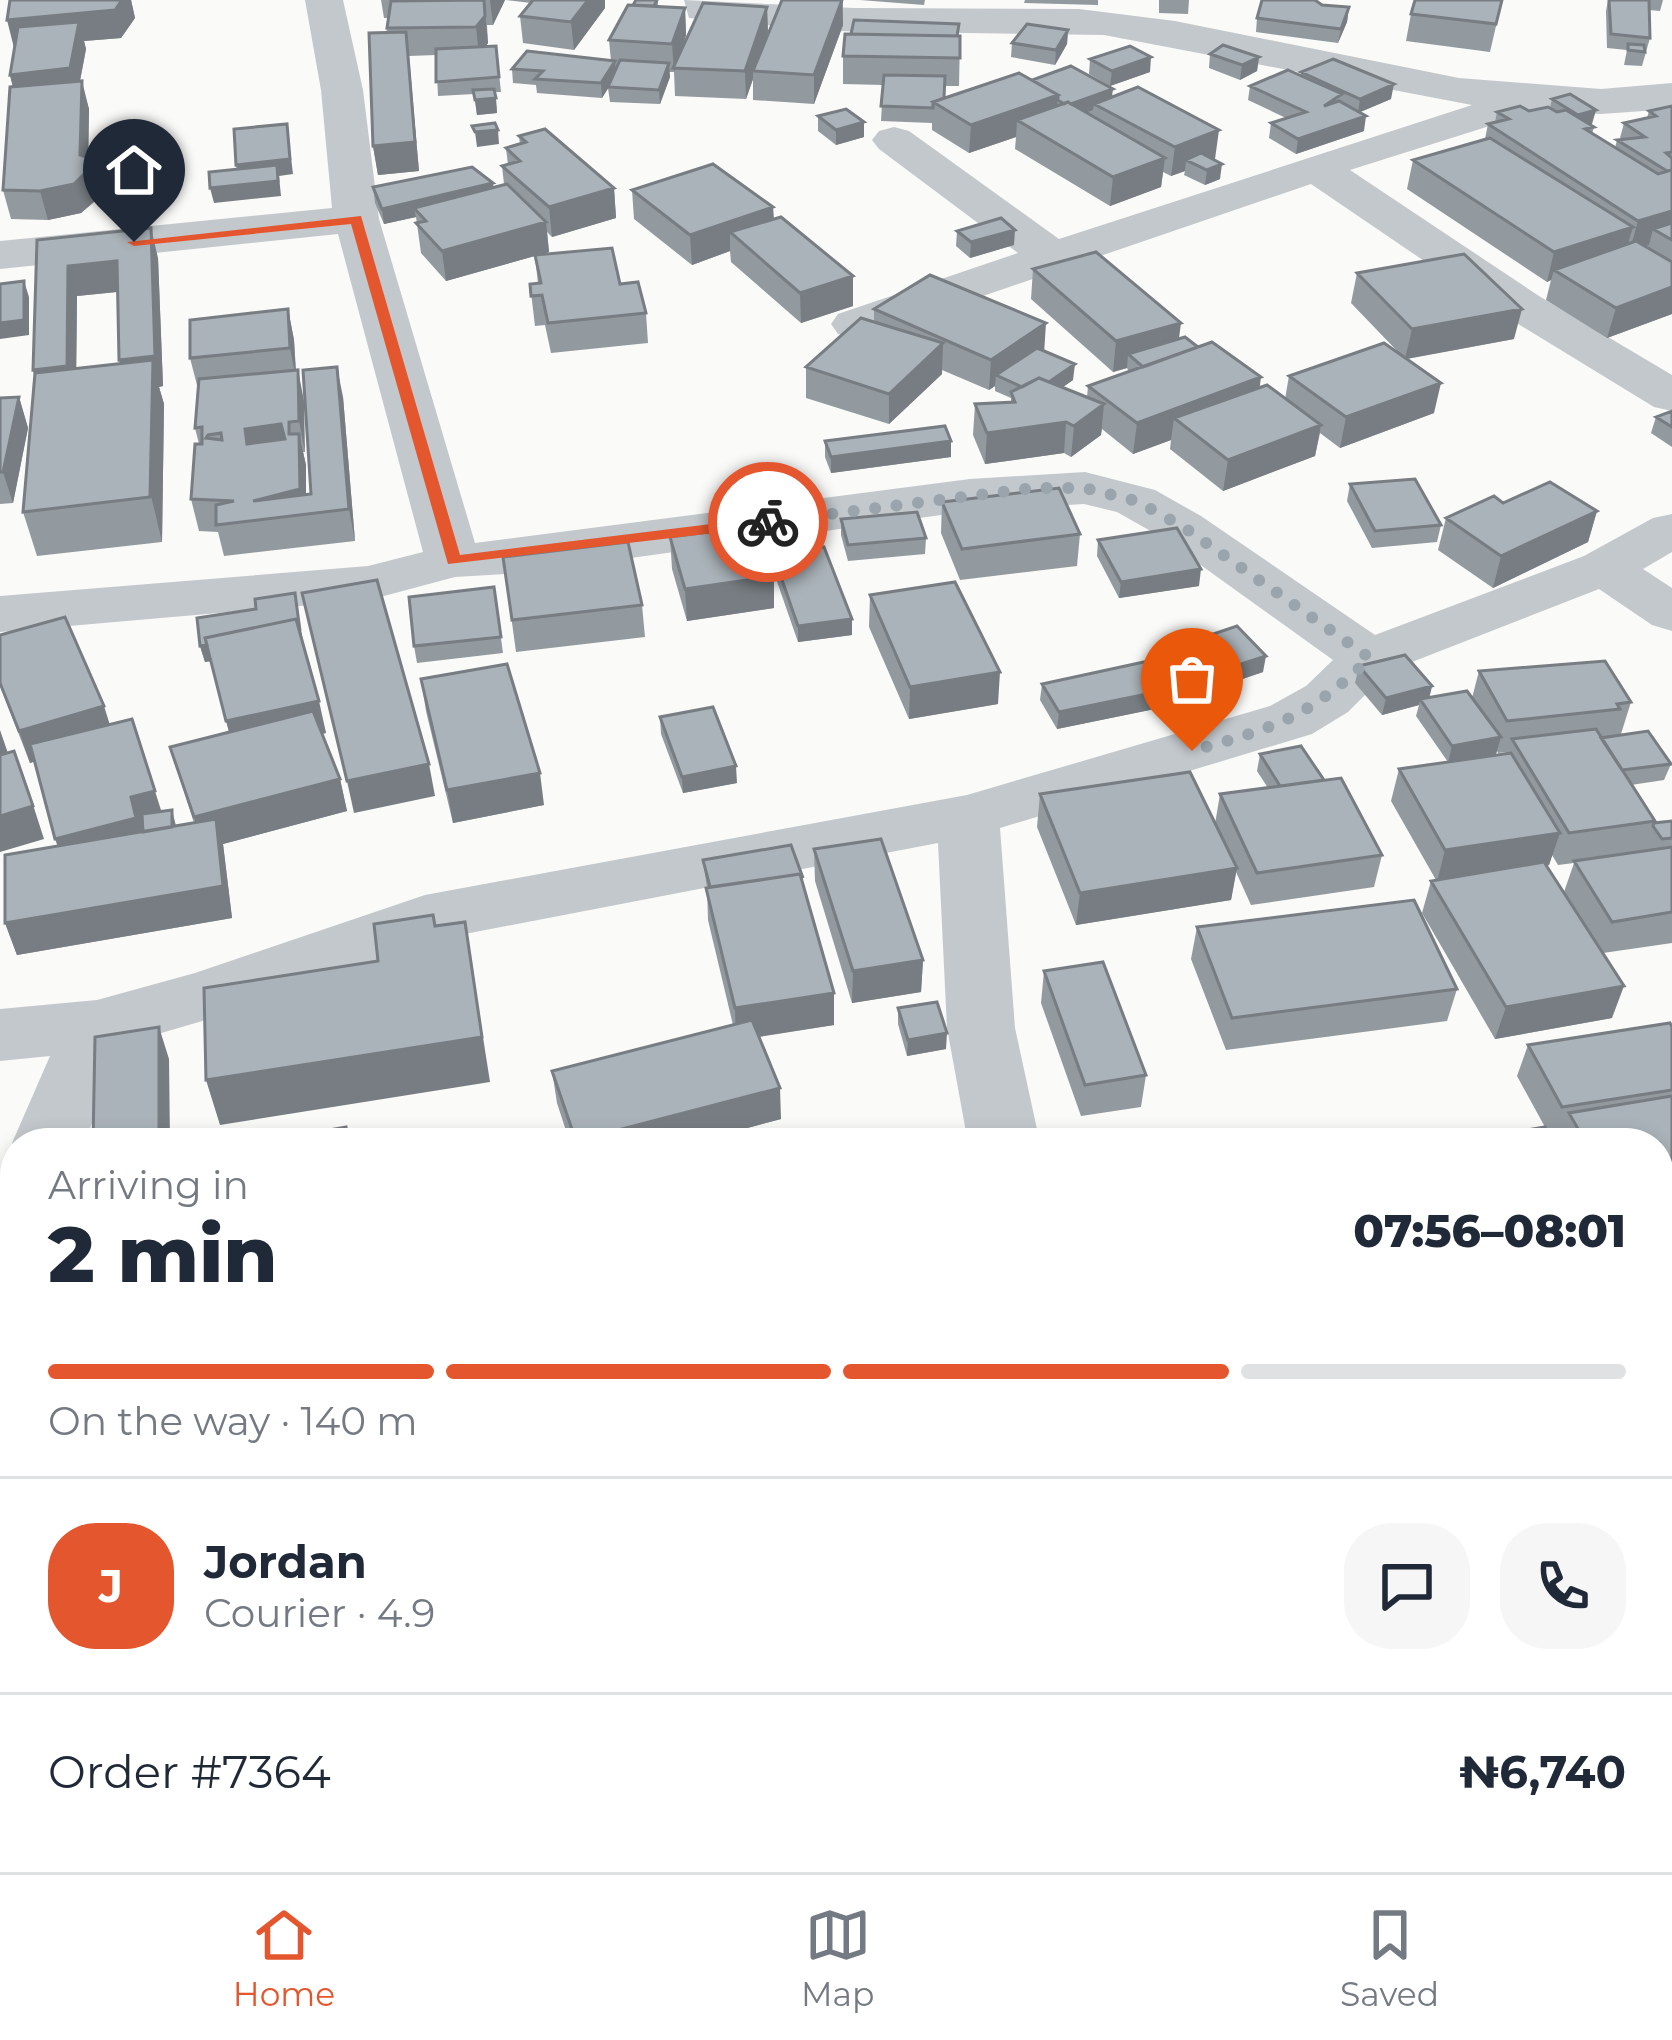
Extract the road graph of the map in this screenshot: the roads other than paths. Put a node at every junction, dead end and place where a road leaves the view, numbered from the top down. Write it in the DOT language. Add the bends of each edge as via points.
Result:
graph roads {
  1 [pos="324,0"];
  2 [pos="704,0"];
  3 [pos="1199,0"];
  4 [pos="1227,43"];
  5 [pos="1672,96"];
  6 [pos="1526,103"];
  7 [pos="894,140"];
  8 [pos="1319,170"];
  9 [pos="356,219"];
  10 [pos="0,255"];
  11 [pos="1052,256"];
  12 [pos="855,323"];
  13 [pos="1672,396"];
  14 [pos="1672,530"];
  15 [pos="453,561"];
  16 [pos="1604,568"];
  17 [pos="1672,613"];
  18 [pos="0,614"];
  19 [pos="1370,658"];
  20 [pos="967,816"];
  21 [pos="97,1026"];
  22 [pos="0,1035"];
  23 [pos="54,1128"];
  24 [pos="1001,1128"];
  1 -- 9 [label="street"];
  2 -- 4 [label="street" via="703,10 902,20 1006,16"];
  3 -- 4 [label="street"];
  4 -- 6 [label="street"];
  5 -- 6 [label="street"];
  6 -- 8 [label="street"];
  7 -- 11 [label="street"];
  8 -- 11 [label="street"];
  8 -- 13 [label="street"];
  9 -- 10 [label="street"];
  9 -- 15 [label="street"];
  11 -- 12 [label="street"];
  14 -- 16 [label="street"];
  15 -- 18 [label="street" via="369,583"];
  15 -- 19 [label="street" via="970,495 1085,488 1136,501 1182,526"];
  16 -- 17 [label="street"];
  16 -- 19 [label="street"];
  19 -- 20 [label="street" via="1291,720"];
  20 -- 21 [label="street" via="425,917"];
  20 -- 24 [label="street" via="981,1028"];
  21 -- 22 [label="street"];
  21 -- 23 [label="street"];
}
